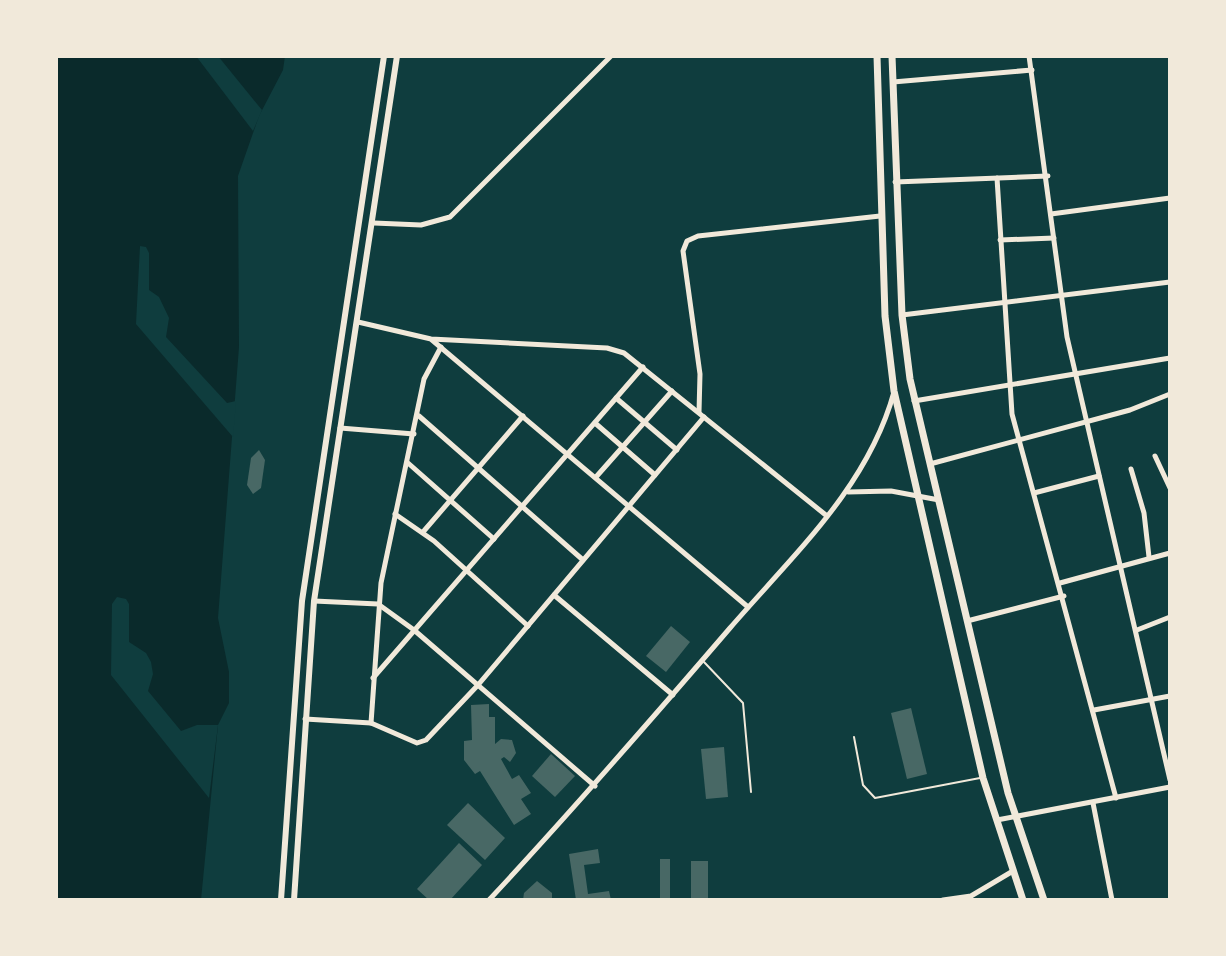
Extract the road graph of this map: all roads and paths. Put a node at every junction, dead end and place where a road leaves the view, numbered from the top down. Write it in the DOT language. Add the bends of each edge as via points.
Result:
graph roads {
  1 [pos="384,56"];
  2 [pos="397,56"];
  3 [pos="611,56"];
  4 [pos="877,56"];
  5 [pos="892,56"];
  6 [pos="1029,56"];
  7 [pos="1032,70"];
  8 [pos="892,82"];
  9 [pos="1048,176"];
  10 [pos="997,178"];
  11 [pos="894,182"];
  12 [pos="1170,198"];
  13 [pos="1051,214"];
  14 [pos="880,216"];
  15 [pos="374,223"];
  16 [pos="1054,238"];
  17 [pos="1000,240"];
  18 [pos="1170,282"];
  19 [pos="1061,298"];
  20 [pos="1004,304"];
  21 [pos="902,315"];
  22 [pos="358,322"];
  23 [pos="431,339"];
  24 [pos="441,347"];
  25 [pos="1170,358"];
  26 [pos="643,367"];
  27 [pos="1076,374"];
  28 [pos="1008,385"];
  29 [pos="672,391"];
  30 [pos="894,391"];
  31 [pos="1170,394"];
  32 [pos="616,398"];
  33 [pos="914,401"];
  34 [pos="702,415"];
  35 [pos="418,416"];
  36 [pos="523,416"];
  37 [pos="1086,421"];
  38 [pos="644,422"];
  39 [pos="595,423"];
  40 [pos="340,428"];
  41 [pos="414,434"];
  42 [pos="1019,441"];
  43 [pos="623,447"];
  44 [pos="677,450"];
  45 [pos="568,454"];
  46 [pos="1155,456"];
  47 [pos="407,462"];
  48 [pos="930,464"];
  49 [pos="478,468"];
  50 [pos="1131,469"];
  51 [pos="655,475"];
  52 [pos="1099,476"];
  53 [pos="596,477"];
  54 [pos="1170,488"];
  55 [pos="847,492"];
  56 [pos="1034,493"];
  57 [pos="918,494"];
  58 [pos="450,500"];
  59 [pos="939,500"];
  60 [pos="629,506"];
  61 [pos="522,507"];
  62 [pos="395,514"];
  63 [pos="827,516"];
  64 [pos="423,532"];
  65 [pos="494,539"];
  66 [pos="1170,553"];
  67 [pos="1149,558"];
  68 [pos="583,560"];
  69 [pos="1120,567"];
  70 [pos="466,571"];
  71 [pos="1060,583"];
  72 [pos="554,595"];
  73 [pos="1064,596"];
  74 [pos="314,601"];
  75 [pos="378,604"];
  76 [pos="748,607"];
  77 [pos="1170,617"];
  78 [pos="967,621"];
  79 [pos="528,626"];
  80 [pos="414,630"];
  81 [pos="1137,630"];
  82 [pos="703,661"];
  83 [pos="373,678"];
  84 [pos="478,685"];
  85 [pos="673,695"];
  86 [pos="1170,696"];
  87 [pos="1153,699"];
  88 [pos="1094,710"];
  89 [pos="305,719"];
  90 [pos="371,723"];
  91 [pos="854,737"];
  92 [pos="983,778"];
  93 [pos="1170,780"];
  94 [pos="595,786"];
  95 [pos="1170,787"];
  96 [pos="751,792"];
  97 [pos="1116,798"];
  98 [pos="1093,803"];
  99 [pos="1016,817"];
  100 [pos="996,821"];
  101 [pos="1013,871"];
  102 [pos="281,900"];
  103 [pos="294,900"];
  104 [pos="489,900"];
  105 [pos="943,900"];
  106 [pos="1023,900"];
  107 [pos="1044,900"];
  108 [pos="1112,900"];
  1 -- 102 [label="street" via="302,601"];
  2 -- 15 [label="street"];
  3 -- 15 [label="street" via="450,217 421,225"];
  4 -- 14 [label="main road"];
  5 -- 8 [label="main road"];
  6 -- 7 [label="street"];
  7 -- 8 [label="street"];
  7 -- 9 [label="street"];
  8 -- 11 [label="main road"];
  9 -- 10 [label="street"];
  9 -- 13 [label="street"];
  10 -- 11 [label="street"];
  10 -- 17 [label="street"];
  11 -- 21 [label="main road"];
  12 -- 13 [label="street"];
  13 -- 16 [label="street"];
  14 -- 30 [label="main road"];
  14 -- 34 [label="street" via="687,241 683,251"];
  15 -- 22 [label="street"];
  16 -- 17 [label="street"];
  16 -- 19 [label="street"];
  17 -- 20 [label="street"];
  18 -- 19 [label="street"];
  19 -- 20 [label="street"];
  19 -- 27 [label="street"];
  20 -- 21 [label="street"];
  20 -- 28 [label="street"];
  21 -- 33 [label="main road"];
  22 -- 23 [label="street"];
  22 -- 40 [label="street"];
  23 -- 24 [label="street"];
  23 -- 26 [label="street" via="607,348"];
  24 -- 35 [label="street" via="424,379"];
  24 -- 36 [label="street"];
  25 -- 27 [label="street"];
  26 -- 29 [label="street"];
  26 -- 32 [label="street"];
  27 -- 28 [label="street"];
  27 -- 37 [label="street"];
  28 -- 33 [label="street"];
  28 -- 42 [label="street"];
  29 -- 34 [label="street"];
  29 -- 38 [label="street"];
  30 -- 55 [label="street" via="881,433"];
  30 -- 57 [label="main road"];
  31 -- 37 [label="street"];
  32 -- 38 [label="street"];
  32 -- 39 [label="street"];
  33 -- 48 [label="main road"];
  34 -- 44 [label="street"];
  34 -- 63 [label="street"];
  35 -- 41 [label="street"];
  35 -- 49 [label="street"];
  36 -- 45 [label="street"];
  36 -- 49 [label="street"];
  37 -- 42 [label="street"];
  37 -- 52 [label="street"];
  38 -- 43 [label="street"];
  38 -- 44 [label="street"];
  39 -- 43 [label="street"];
  39 -- 45 [label="street"];
  40 -- 41 [label="street"];
  40 -- 74 [label="street"];
  41 -- 47 [label="street"];
  42 -- 48 [label="street"];
  42 -- 56 [label="street"];
  43 -- 51 [label="street"];
  43 -- 53 [label="street"];
  44 -- 51 [label="street"];
  45 -- 53 [label="street"];
  45 -- 61 [label="street"];
  46 -- 54 [label="street"];
  47 -- 58 [label="street"];
  47 -- 62 [label="street"];
  48 -- 59 [label="main road"];
  49 -- 58 [label="street"];
  49 -- 61 [label="street"];
  50 -- 67 [label="street" via="1144,513"];
  51 -- 60 [label="street"];
  52 -- 56 [label="street"];
  52 -- 69 [label="street"];
  53 -- 60 [label="street"];
  55 -- 57 [label="street"];
  55 -- 63 [label="street"];
  56 -- 71 [label="street"];
  57 -- 59 [label="street"];
  57 -- 92 [label="main road"];
  58 -- 64 [label="street"];
  58 -- 65 [label="street"];
  59 -- 78 [label="main road"];
  60 -- 68 [label="street"];
  60 -- 76 [label="street"];
  61 -- 65 [label="street"];
  61 -- 68 [label="street"];
  62 -- 64 [label="street"];
  62 -- 75 [label="street"];
  63 -- 76 [label="street"];
  64 -- 70 [label="street"];
  65 -- 70 [label="street"];
  66 -- 67 [label="street"];
  67 -- 69 [label="street"];
  68 -- 72 [label="street"];
  69 -- 71 [label="street"];
  69 -- 81 [label="street"];
  70 -- 79 [label="street"];
  70 -- 80 [label="street"];
  71 -- 73 [label="street"];
  72 -- 79 [label="street"];
  72 -- 85 [label="street"];
  73 -- 78 [label="street"];
  73 -- 88 [label="street"];
  74 -- 75 [label="street"];
  74 -- 89 [label="street"];
  75 -- 80 [label="street"];
  75 -- 83 [label="street"];
  76 -- 82 [label="street"];
  77 -- 81 [label="street"];
  78 -- 99 [label="main road"];
  79 -- 84 [label="street"];
  80 -- 83 [label="street"];
  80 -- 84 [label="street"];
  81 -- 87 [label="street"];
  82 -- 85 [label="street"];
  82 -- 96 [label="lane" via="743,703"];
  83 -- 90 [label="street"];
  84 -- 90 [label="street" via="422,742"];
  84 -- 94 [label="street"];
  85 -- 94 [label="street"];
  86 -- 87 [label="street"];
  87 -- 88 [label="street"];
  87 -- 93 [label="street"];
  88 -- 97 [label="street"];
  89 -- 90 [label="street"];
  89 -- 103 [label="street"];
  91 -- 92 [label="lane" via="863,785 875,798"];
  92 -- 100 [label="main road"];
  94 -- 104 [label="street"];
  95 -- 97 [label="street"];
  97 -- 98 [label="street"];
  98 -- 99 [label="street"];
  98 -- 108 [label="street"];
  99 -- 100 [label="street"];
  99 -- 107 [label="main road"];
  100 -- 101 [label="main road"];
  101 -- 105 [label="street" via="971,896"];
  101 -- 106 [label="main road"];
}
